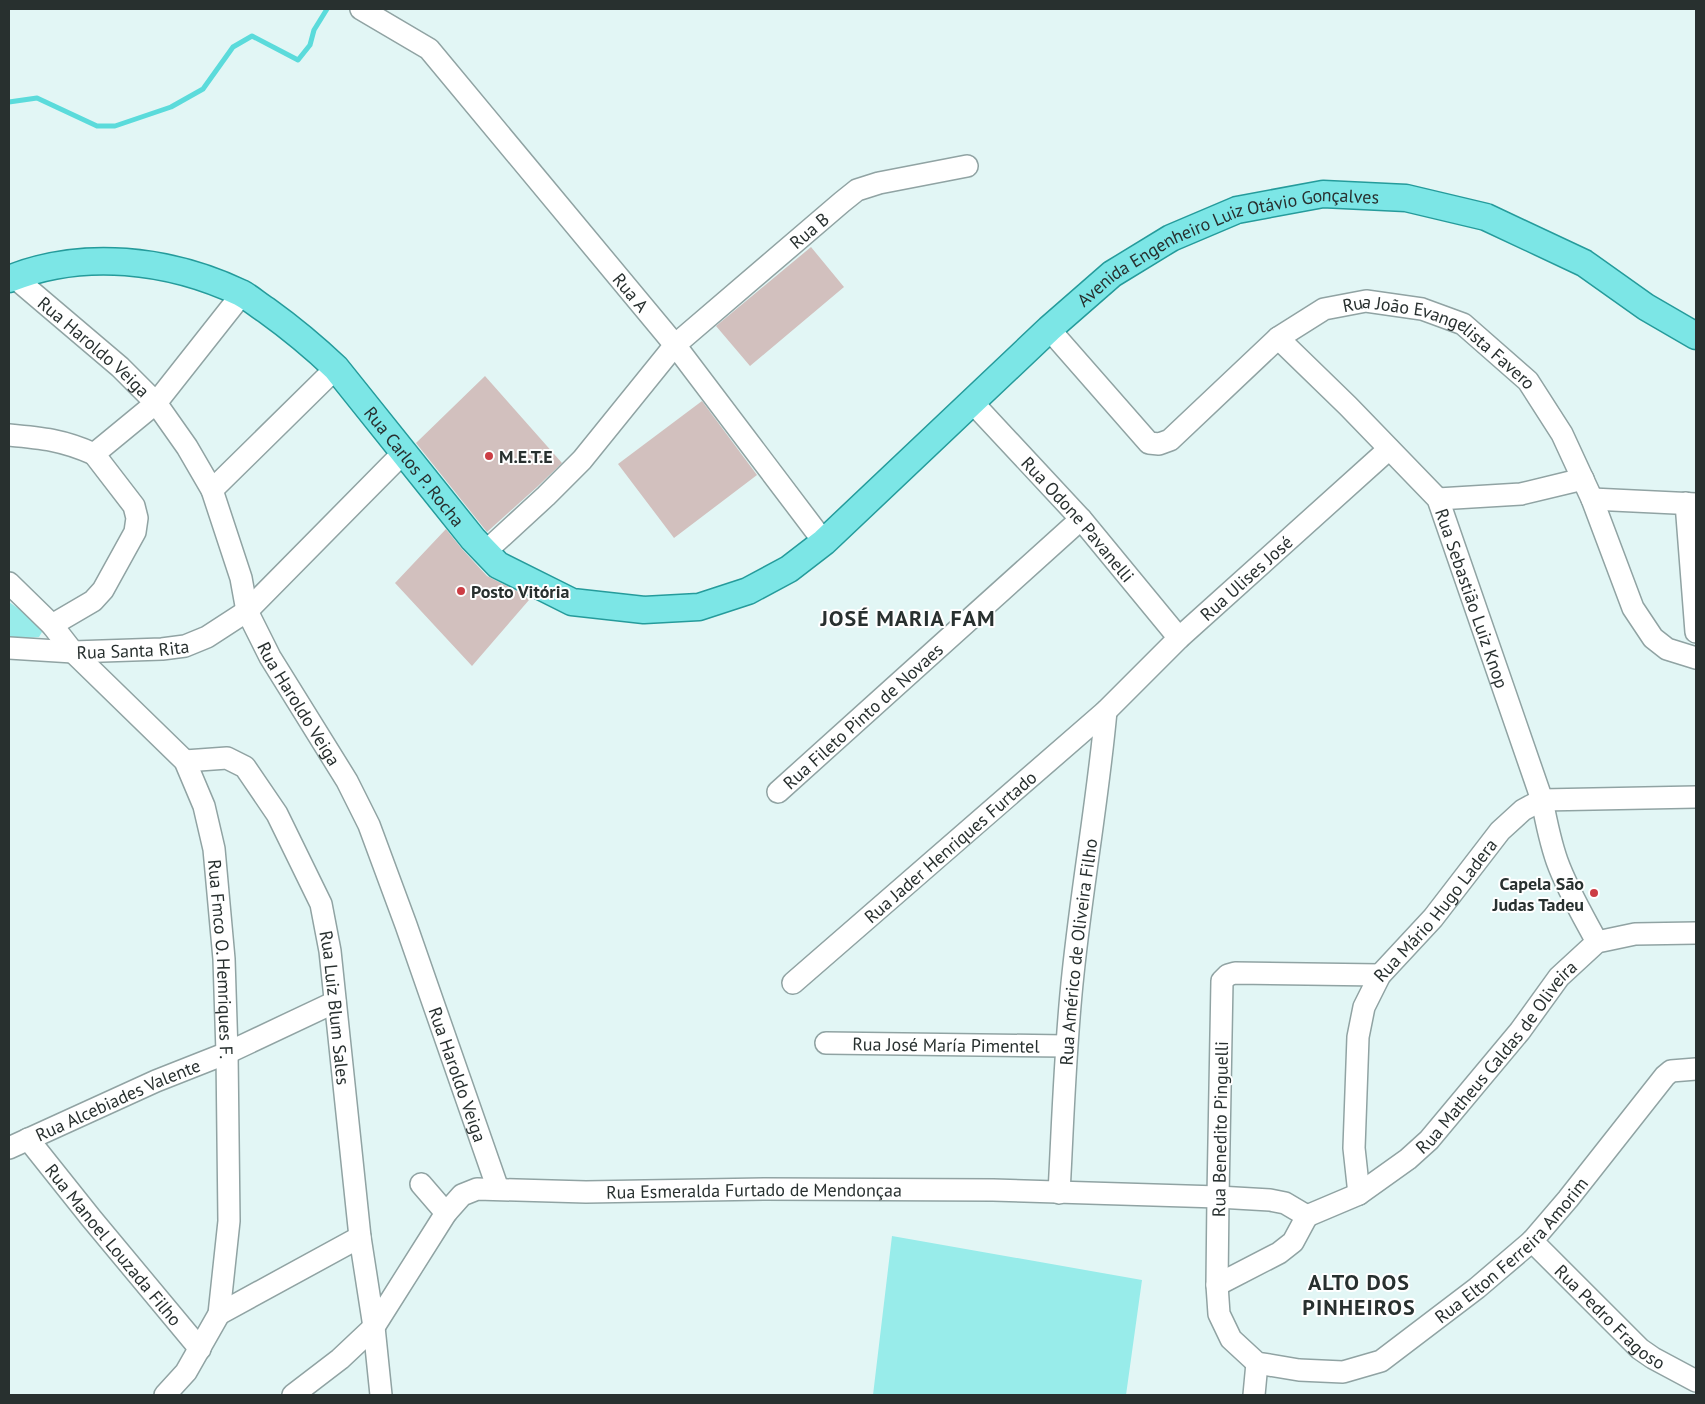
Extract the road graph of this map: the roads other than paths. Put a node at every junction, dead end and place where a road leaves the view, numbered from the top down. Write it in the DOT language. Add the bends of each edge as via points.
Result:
graph roads {
  1 [pos="361,9"];
  2 [pos="967,166"];
  3 [pos="11,278"];
  4 [pos="242,294"];
  5 [pos="1049,329"];
  6 [pos="1696,336"];
  7 [pos="1278,338"];
  8 [pos="675,345"];
  9 [pos="336,368"];
  10 [pos="972,402"];
  11 [pos="156,403"];
  12 [pos="9,435"];
  13 [pos="1389,449"];
  14 [pos="404,452"];
  15 [pos="94,454"];
  16 [pos="1583,479"];
  17 [pos="212,490"];
  18 [pos="1438,499"];
  19 [pos="1592,499"];
  20 [pos="1691,503"];
  21 [pos="1081,519"];
  22 [pos="824,542"];
  23 [pos="485,552"];
  24 [pos="9,583"];
  25 [pos="247,611"];
  26 [pos="52,626"];
  27 [pos="1696,632"];
  28 [pos="1179,638"];
  29 [pos="9,648"];
  30 [pos="73,652"];
  31 [pos="1696,658"];
  32 [pos="1106,711"];
  33 [pos="185,761"];
  34 [pos="778,792"];
  35 [pos="1696,797"];
  36 [pos="1542,800"];
  37 [pos="1696,933"];
  38 [pos="1596,942"];
  39 [pos="1380,975"];
  40 [pos="793,983"];
  41 [pos="335,1002"];
  42 [pos="826,1042"];
  43 [pos="1066,1046"];
  44 [pos="227,1052"];
  45 [pos="1696,1069"];
  46 [pos="28,1139"];
  47 [pos="9,1148"];
  48 [pos="421,1184"];
  49 [pos="498,1189"];
  50 [pos="1059,1193"];
  51 [pos="1359,1194"];
  52 [pos="1218,1197"];
  53 [pos="446,1213"];
  54 [pos="1307,1216"];
  55 [pos="360,1237"];
  56 [pos="1532,1241"];
  57 [pos="1217,1285"];
  58 [pos="219,1314"];
  59 [pos="374,1327"];
  60 [pos="200,1349"];
  61 [pos="1257,1363"];
  62 [pos="1696,1382"];
  63 [pos="165,1395"];
  64 [pos="293,1395"];
  65 [pos="381,1395"];
  66 [pos="1254,1395"];
  1 -- 8 [label="street, Rua A" via="429,49"];
  2 -- 8 [label="street, Rua B" via="858,190"];
  3 -- 4 [label="main road, Rua Carlos P. Rocha" via="50,266 88,260 130,261 193,275"];
  3 -- 11 [label="street, Rua Haroldo Veiga" via="120,367"];
  4 -- 9 [label="main road, Rua Carlos P. Rocha" via="290,327"];
  4 -- 11 [label="street"];
  5 -- 6 [label="main road, Avenida Engenheiro Luiz Otávio Gonçalves" via="1112,274 1171,238 1237,210 1323,194 1406,198 1486,217 1584,263 1646,307"];
  5 -- 7 [label="street, Rua João Evangelista Favero" via="1149,443 1159,444 1170,440"];
  5 -- 10 [label="main road, Avenida Engenheiro Luiz Otávio Gonçalves"];
  7 -- 13 [label="street, Rua Sebastião Luiz Knop"];
  7 -- 16 [label="street, Rua João Evangelista Favero" via="1324,309 1366,301 1422,309 1462,324 1528,381 1562,434"];
  8 -- 22 [label="street, Rua A"];
  8 -- 23 [label="street, Rua B" via="582,460"];
  9 -- 14 [label="main road, Rua Carlos P. Rocha"];
  9 -- 17 [label="street"];
  10 -- 21 [label="street, Rua Odone Pavanelli"];
  10 -- 22 [label="main road, Avenida Engenheiro Luiz Otávio Gonçalves"];
  11 -- 15 [label="street"];
  11 -- 17 [label="street, Rua Haroldo Veiga"];
  12 -- 15 [label="street" via="54,439"];
  13 -- 18 [label="street, Rua Sebastião Luiz Knop"];
  13 -- 28 [label="street, Rua Ulises José"];
  14 -- 23 [label="main road, Rua Carlos P. Rocha"];
  14 -- 25 [label="street, Rua Santa Rita"];
  15 -- 26 [label="street" via="134,506 137,518 135,532 102,590 92,601"];
  16 -- 18 [label="street" via="1521,494"];
  16 -- 19 [label="street, Rua João Evangelista Favero"];
  17 -- 25 [label="street, Rua Haroldo Veiga" via="241,578"];
  18 -- 36 [label="street, Rua Sebastião Luiz Knop"];
  19 -- 20 [label="street"];
  19 -- 31 [label="street, Rua João Evangelista Favero" via="1633,608 1653,638 1667,649"];
  20 -- 27 [label="street"];
  21 -- 28 [label="street, Rua Odone Pavanelli"];
  21 -- 34 [label="street, Rua Fileto Pinto de Novaes"];
  22 -- 23 [label="main road, Rua Carlos P. Rocha" via="789,569 748,591 699,607 644,610 572,602 498,565"];
  24 -- 26 [label="street, Rua Fmco O. Hemriques F."];
  25 -- 30 [label="street, Rua Santa Rita" via="207,637 185,646"];
  25 -- 49 [label="street, Rua Haroldo Veiga" via="270,657 347,781 369,826"];
  26 -- 30 [label="street, Rua Fmco O. Hemriques F."];
  28 -- 32 [label="street, Rua Ulises José"];
  29 -- 30 [label="street, Rua Santa Rita"];
  30 -- 33 [label="street, Rua Fmco O. Hemriques F."];
  32 -- 40 [label="street, Rua Jader Henriques Furtado"];
  32 -- 43 [label="street, Rua Américo de Oliveira Filho"];
  33 -- 41 [label="street, Rua Luiz Blum Sales" via="227,758 245,767 277,814 321,904"];
  33 -- 44 [label="street, Rua Fmco O. Hemriques F." via="204,806 214,849 224,960"];
  35 -- 36 [label="street, Rua Mário Hugo Ladera"];
  36 -- 38 [label="street, Rua Sebastião Luiz Knop" via="1557,861"];
  36 -- 39 [label="street, Rua Mário Hugo Ladera" via="1523,810 1500,831 1433,918"];
  37 -- 38 [label="street" via="1635,934"];
  38 -- 51 [label="street, Rua Matheus Caldas de Oliveira" via="1559,977 1520,1031 1429,1140"];
  39 -- 51 [label="street, Rua Mário Hugo Ladera" via="1364,1007 1358,1037 1354,1148"];
  39 -- 52 [label="street, Rua Benedito Pinguelli" via="1236,973 1222,981"];
  41 -- 44 [label="street, Rua Alcebiades Valente"];
  41 -- 55 [label="street, Rua Luiz Blum Sales"];
  42 -- 43 [label="street, Rua José María Pimentel"];
  43 -- 50 [label="street, Rua Américo de Oliveira Filho"];
  44 -- 46 [label="street, Rua Alcebiades Valente"];
  44 -- 58 [label="street, Rua Fmco O. Hemriques F." via="229,1221"];
  45 -- 56 [label="street, Rua Elton Ferreira Amorim" via="1671,1071 1665,1076"];
  46 -- 47 [label="street, Rua Alcebiades Valente"];
  46 -- 60 [label="street, Rua Manoel Louzada Filho"];
  48 -- 53 [label="street"];
  49 -- 50 [label="street, Rua Esmeralda Furtado de Mendonçaa" via="586,1192 993,1190"];
  49 -- 53 [label="street, Rua Esmeralda Furtado de Mendonçaa" via="477,1189 462,1195"];
  50 -- 52 [label="street, Rua Esmeralda Furtado de Mendonçaa"];
  51 -- 54 [label="street, Rua Matheus Caldas de Oliveira"];
  52 -- 54 [label="street, Rua Esmeralda Furtado de Mendonçaa" via="1285,1203"];
  52 -- 57 [label="street, Rua Benedito Pinguelli"];
  53 -- 59 [label="street, Rua Esmeralda Furtado de Mendonçaa"];
  54 -- 57 [label="street" via="1292,1242 1279,1253"];
  55 -- 58 [label="street"];
  55 -- 59 [label="street, Rua Luiz Blum Sales"];
  56 -- 61 [label="street, Rua Elton Ferreira Amorim" via="1477,1288 1381,1361 1343,1372 1299,1370"];
  56 -- 62 [label="street, Rua Pedro Fragoso" via="1640,1349"];
  57 -- 61 [label="street" via="1219,1314 1231,1339"];
  58 -- 60 [label="street, Rua Fmco O. Hemriques F."];
  59 -- 64 [label="street, Rua Esmeralda Furtado de Mendonçaa" via="340,1359"];
  59 -- 65 [label="street, Rua Luiz Blum Sales"];
  60 -- 63 [label="street, Rua Fmco O. Hemriques F." via="186,1372"];
  61 -- 66 [label="street"];
}
